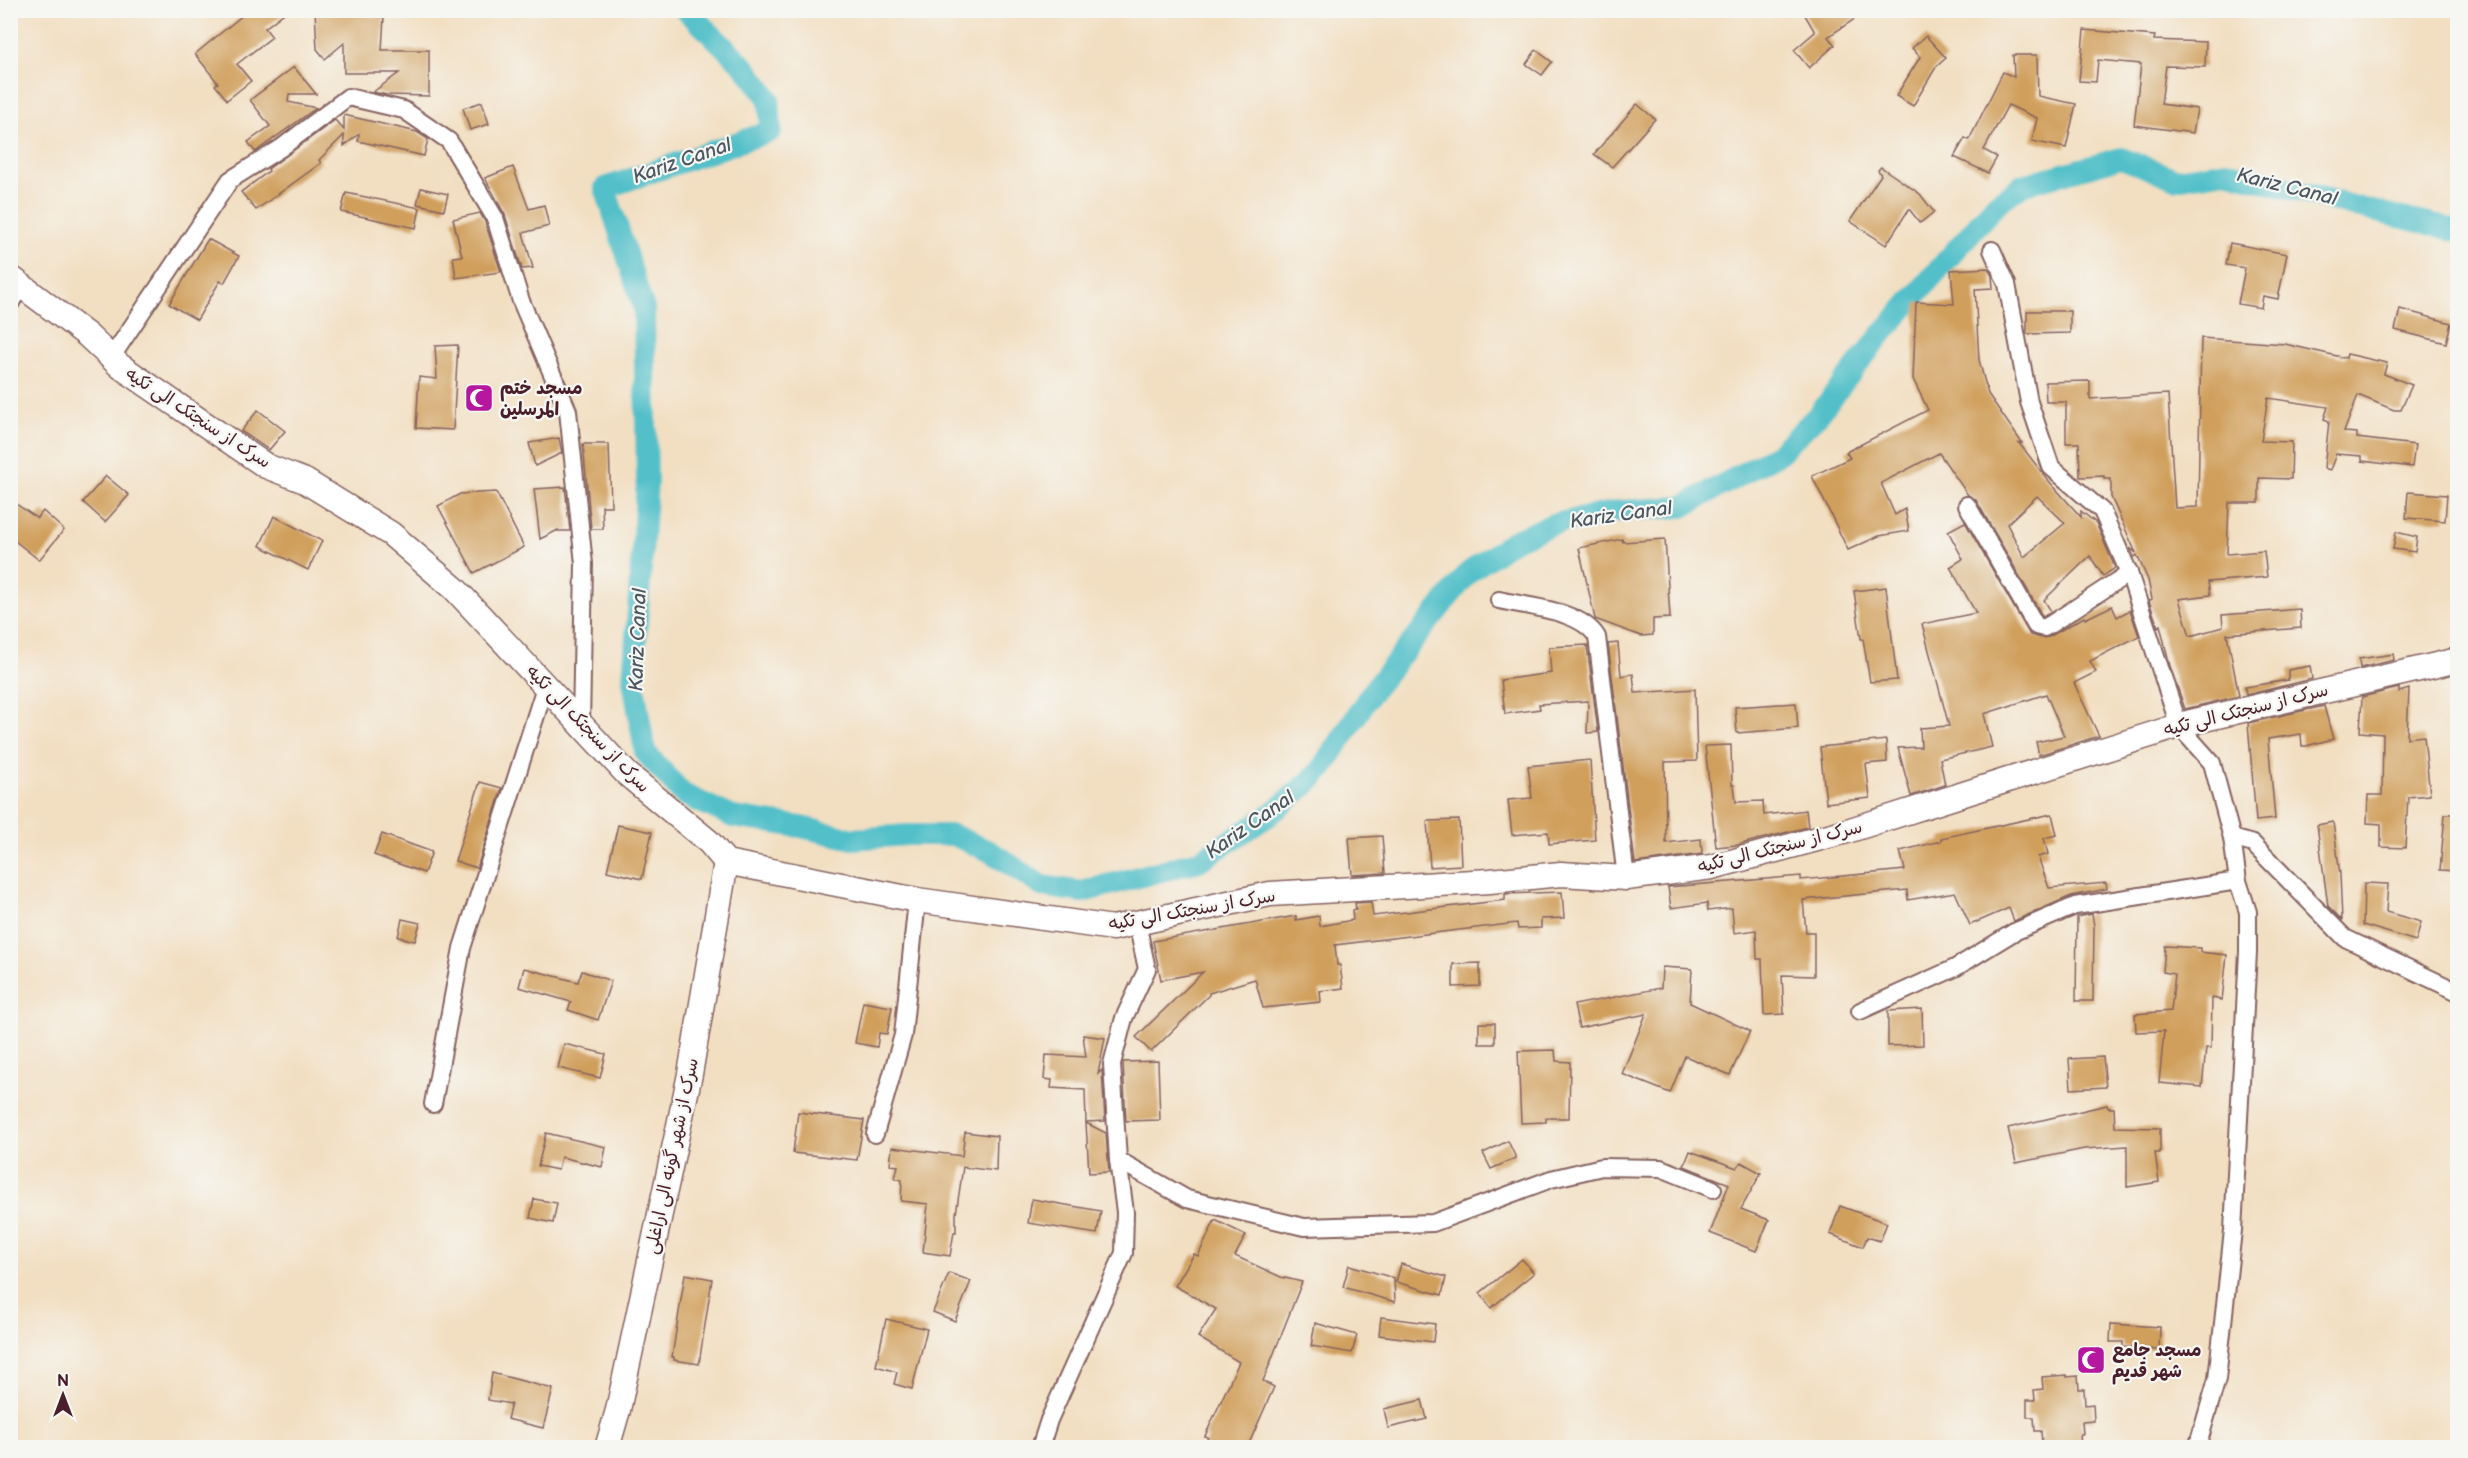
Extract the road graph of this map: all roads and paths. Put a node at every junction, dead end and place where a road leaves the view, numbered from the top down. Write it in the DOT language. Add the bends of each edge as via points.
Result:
graph roads {
  1 [pos="1992,250"];
  2 [pos="14,289"];
  3 [pos="111,358"];
  4 [pos="1967,505"];
  5 [pos="2129,573"];
  6 [pos="1499,600"];
  7 [pos="2457,660"];
  8 [pos="545,687"];
  9 [pos="581,725"];
  10 [pos="2179,726"];
  11 [pos="2232,838"];
  12 [pos="726,862"];
  13 [pos="1626,878"];
  14 [pos="2238,881"];
  15 [pos="917,900"];
  16 [pos="1137,923"];
  17 [pos="2457,992"];
  18 [pos="1860,1011"];
  19 [pos="433,1104"];
  20 [pos="875,1134"];
  21 [pos="1118,1160"];
  22 [pos="1713,1189"];
  23 [pos="607,1448"];
  24 [pos="1040,1448"];
  25 [pos="2198,1448"];
  1 -- 5 [label="street" via="2007,284 2030,402 2051,467 2102,511"];
  2 -- 3 [label="street, سرک از سنجتک الی تکیه" via="87,335"];
  3 -- 8 [label="street, سرک از سنجتک الی تکیه" via="266,465 305,481 392,534 456,589"];
  3 -- 9 [label="street" via="230,180 281,148 348,97 404,110 449,141 495,218 521,301 568,411 584,564"];
  4 -- 5 [label="street" via="2036,626 2044,628"];
  5 -- 10 [label="street"];
  6 -- 13 [label="street" via="1578,618 1591,626 1597,637"];
  7 -- 10 [label="street, سرک از سنجتک الی تکیه"];
  8 -- 9 [label="street, سرک از سنجتک الی تکیه"];
  8 -- 19 [label="street" via="462,948"];
  9 -- 12 [label="street, سرک از سنجتک الی تکیه" via="627,774 709,842"];
  10 -- 11 [label="street" via="2212,763"];
  10 -- 13 [label="street, سرک از سنجتک الی تکیه" via="1846,831 1712,867"];
  11 -- 14 [label="street"];
  11 -- 17 [label="street" via="2253,844 2345,938"];
  12 -- 15 [label="street, سرک از سنجتک الی تکیه"];
  12 -- 23 [label="street, سرک از شهر گونه الی اراغلی" via="690,1074"];
  13 -- 16 [label="street, سرک از سنجتک الی تکیه" via="1561,874 1270,894"];
  14 -- 18 [label="street" via="2075,906 2014,932 1955,968"];
  14 -- 25 [label="street" via="2247,912 2248,952 2233,1230 2217,1379"];
  15 -- 16 [label="street, سرک از سنجتک الی تکیه" via="1113,928"];
  15 -- 20 [label="street" via="903,1035"];
  16 -- 21 [label="street" via="1147,969 1124,1018 1112,1064"];
  21 -- 22 [label="street" via="1187,1199 1304,1227 1434,1223 1551,1179 1602,1167 1661,1168"];
  21 -- 24 [label="street" via="1125,1212 1124,1253"];
}
